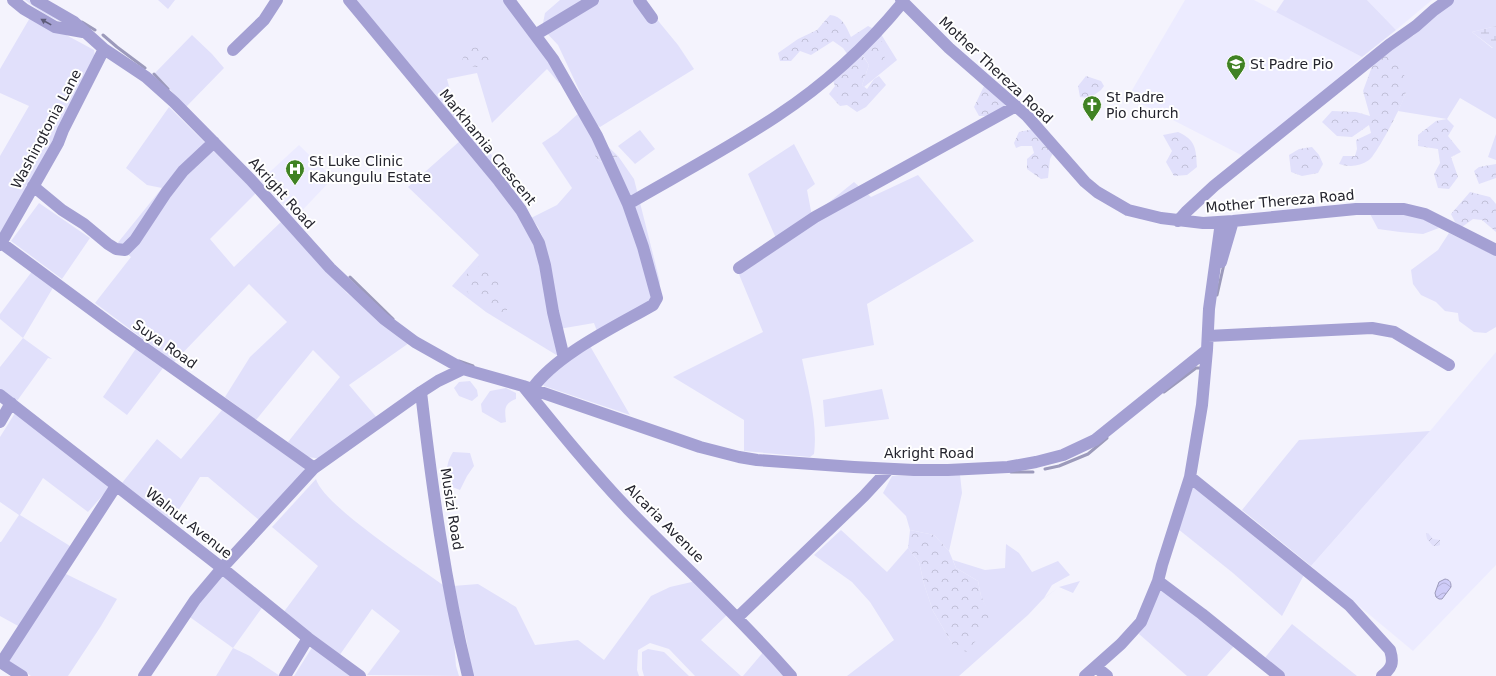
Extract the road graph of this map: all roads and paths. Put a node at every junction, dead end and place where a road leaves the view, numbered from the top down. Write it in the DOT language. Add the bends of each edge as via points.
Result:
graph roads {
  1 [pos="13,0"];
  2 [pos="36,0"];
  3 [pos="277,0"];
  4 [pos="349,0"];
  5 [pos="509,0"];
  6 [pos="593,0"];
  7 [pos="639,0"];
  8 [pos="1448,0"];
  9 [pos="902,1"];
  10 [pos="652,18"];
  11 [pos="83,32"];
  12 [pos="535,35"];
  13 [pos="104,49"];
  14 [pos="233,50"];
  15 [pos="1016,106"];
  16 [pos="214,142"];
  17 [pos="33,186"];
  18 [pos="628,204"];
  19 [pos="1178,221"];
  20 [pos="1233,221"];
  21 [pos="1221,222"];
  22 [pos="1,244"];
  23 [pos="1496,250"];
  24 [pos="739,268"];
  25 [pos="1209,309"];
  26 [pos="1208,336"];
  27 [pos="1207,350"];
  28 [pos="564,358"];
  29 [pos="1449,366"];
  30 [pos="463,368"];
  31 [pos="527,387"];
  32 [pos="421,392"];
  33 [pos="0,395"];
  34 [pos="11,403"];
  35 [pos="0,422"];
  36 [pos="314,468"];
  37 [pos="889,469"];
  38 [pos="1190,477"];
  39 [pos="116,486"];
  40 [pos="222,568"];
  41 [pos="1158,581"];
  42 [pos="738,617"];
  43 [pos="308,638"];
  44 [pos="1,663"];
  45 [pos="1096,667"];
  46 [pos="22,676"];
  47 [pos="144,676"];
  48 [pos="285,676"];
  49 [pos="360,676"];
  50 [pos="468,676"];
  51 [pos="791,676"];
  52 [pos="1085,676"];
  53 [pos="1107,676"];
  54 [pos="1279,676"];
  55 [pos="1382,676"];
  11 -- 1 [label="street, one-way" via="55,27"];
  2 -- 11 [label="street, Akright Road" via="74,22"];
  3 -- 14 [label="street" via="264,20"];
  4 -- 28 [label="street, Markhamia Crescent" via="500,181 521,210 539,243"];
  5 -- 12 [label="street"];
  6 -- 12 [label="street"];
  7 -- 10 [label="street"];
  8 -- 19 [label="street" via="1214,186"];
  9 -- 15 [label="street, Mother Thereza Road" via="949,48"];
  9 -- 18 [label="street" via="881,29 830,76 789,108"];
  11 -- 13 [label="street, Akright Road"];
  12 -- 18 [label="street" via="553,59 597,136"];
  13 -- 16 [label="street, Akright Road" via="146,77"];
  13 -- 17 [label="street, Washingtonia Lane" via="58,143"];
  15 -- 19 [label="street, Mother Thereza Road" via="1097,192 1128,210"];
  15 -- 24 [label="street" via="815,217"];
  16 -- 17 [label="street" via="183,171 126,250 116,249 108,244"];
  16 -- 30 [label="street, Akright Road" via="330,268 384,319 415,342"];
  17 -- 22 [label="street, Washingtonia Lane"];
  18 -- 28 [label="street" via="657,298 653,306"];
  19 -- 21 [label="street, Mother Thereza Road"];
  20 -- 21 [label="street, Mother Thereza Road"];
  20 -- 23 [label="street, Mother Thereza Road" via="1356,209 1404,209 1425,214"];
  20 -- 25 [label="street"];
  21 -- 25 [label="street"];
  22 -- 36 [label="street, Suya Road"];
  25 -- 26 [label="street"];
  26 -- 27 [label="street"];
  26 -- 29 [label="street" via="1372,328 1394,332"];
  27 -- 37 [label="street, Akright Road" via="1095,440 1063,455 1008,467"];
  27 -- 38 [label="street" via="1202,405"];
  28 -- 31 [label="street"];
  30 -- 31 [label="street"];
  30 -- 32 [label="street"];
  31 -- 37 [label="street, Akright Road" via="700,447 739,457"];
  31 -- 42 [label="street, Alcaria Avenue" via="627,508"];
  32 -- 36 [label="street"];
  32 -- 50 [label="street, Musizi Road" via="432,483 459,641"];
  33 -- 34 [label="street, Walnut Avenue"];
  34 -- 35 [label="street"];
  34 -- 39 [label="street, Walnut Avenue"];
  36 -- 40 [label="street"];
  37 -- 42 [label="street"];
  38 -- 41 [label="street"];
  38 -- 55 [label="street" via="1349,604 1390,650 1392,664 1390,670"];
  39 -- 40 [label="street, Walnut Avenue"];
  39 -- 44 [label="street"];
  40 -- 43 [label="street, Walnut Avenue"];
  40 -- 47 [label="street" via="195,600"];
  41 -- 45 [label="street" via="1141,622"];
  41 -- 54 [label="street"];
  42 -- 51 [label="street, Alcaria Avenue"];
  43 -- 48 [label="street"];
  43 -- 49 [label="street, Walnut Avenue"];
  44 -- 46 [label="street"];
  45 -- 52 [label="street"];
  45 -- 53 [label="street"];
}
